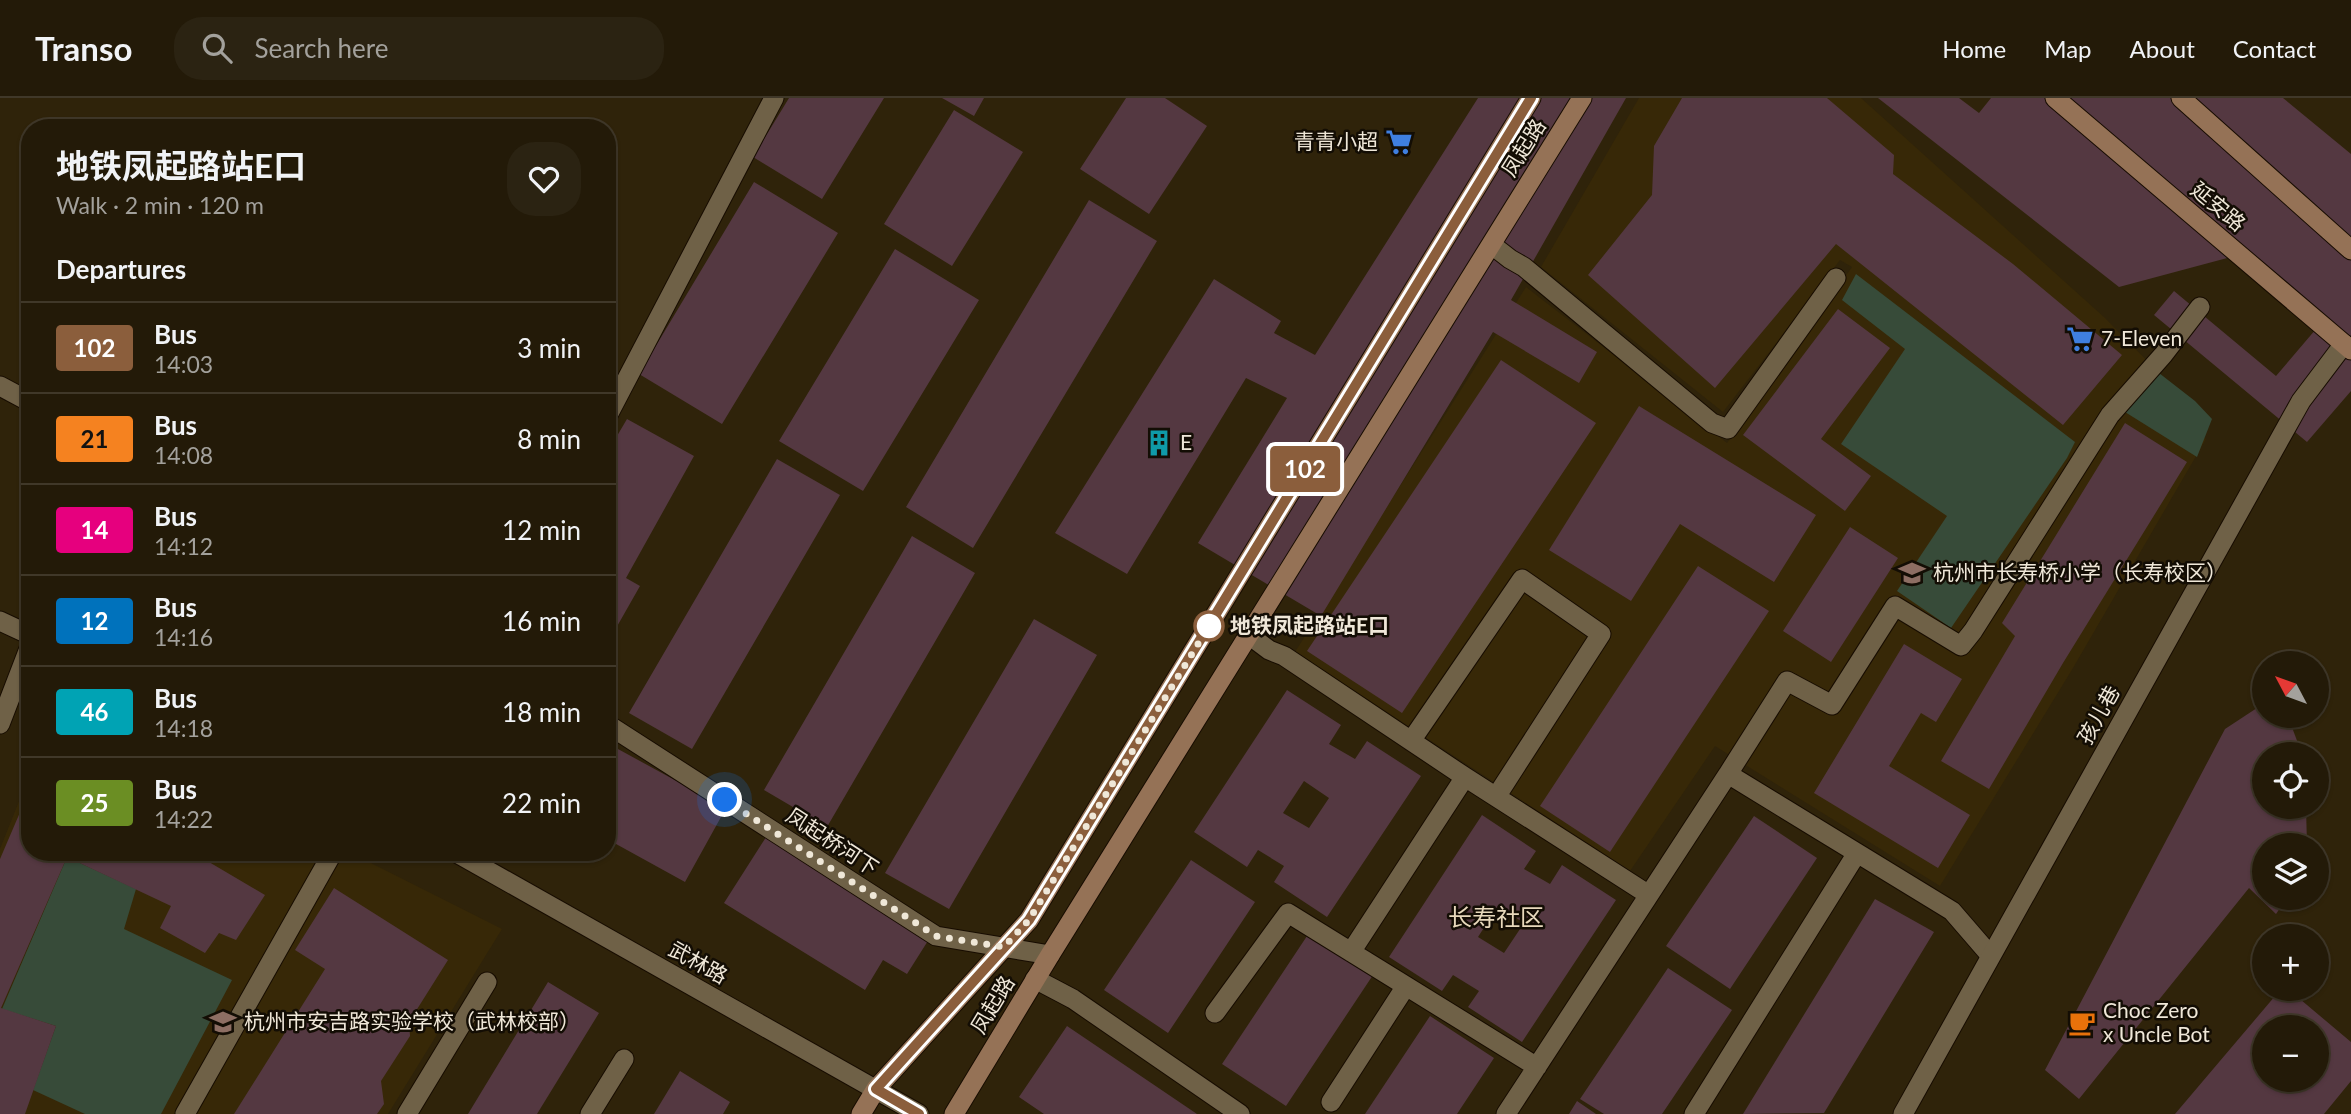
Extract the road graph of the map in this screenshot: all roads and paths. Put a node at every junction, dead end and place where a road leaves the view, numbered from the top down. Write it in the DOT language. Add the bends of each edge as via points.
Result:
graph roads {
  1 [pos="774,98"];
  2 [pos="1531,98"];
  3 [pos="1581,98"];
  4 [pos="2055,98"];
  5 [pos="2181,98"];
  6 [pos="1492,244"];
  7 [pos="2351,250"];
  8 [pos="1836,278"];
  9 [pos="2200,307"];
  10 [pos="2347,347"];
  11 [pos="0,386"];
  12 [pos="21,397"];
  13 [pos="616,400"];
  14 [pos="0,621"];
  15 [pos="21,631"];
  16 [pos="1249,635"];
  17 [pos="21,669"];
  18 [pos="0,724"];
  19 [pos="616,730"];
  20 [pos="1411,741"];
  21 [pos="1728,774"];
  22 [pos="1465,777"];
  23 [pos="1496,797"];
  24 [pos="1857,853"];
  25 [pos="327,861"];
  26 [pos="471,861"];
  27 [pos="1649,895"];
  28 [pos="1004,947"];
  29 [pos="1351,952"];
  30 [pos="1050,955"];
  31 [pos="1990,955"];
  32 [pos="1035,979"];
  33 [pos="487,982"];
  34 [pos="1406,986"];
  35 [pos="1215,1013"];
  36 [pos="624,1059"];
  37 [pos="1537,1068"];
  38 [pos="876,1089"];
  39 [pos="1331,1102"];
  40 [pos="185,1114"];
  41 [pos="407,1114"];
  42 [pos="590,1114"];
  43 [pos="861,1114"];
  44 [pos="919,1114"];
  45 [pos="954,1114"];
  46 [pos="1240,1114"];
  47 [pos="1506,1114"];
  48 [pos="1695,1114"];
  49 [pos="1903,1114"];
  1 -- 13 [label="street"];
  2 -- 28 [label="main road" via="1029,920"];
  3 -- 6 [label="main road, 凤起路"];
  4 -- 10 [label="main road, 延安路"];
  5 -- 7 [label="main road"];
  6 -- 8 [label="street" via="1712,423 1728,429"];
  6 -- 16 [label="main road, 凤起路"];
  9 -- 21 [label="street" via="2110,415 1961,646 1895,606 1832,705 1787,681"];
  10 -- 31 [label="street, 孩儿巷" via="2301,401"];
  11 -- 12 [label="street"];
  14 -- 15 [label="street"];
  16 -- 20 [label="street"];
  16 -- 30 [label="main road, 凤起路"];
  17 -- 18 [label="street"];
  19 -- 28 [label="street, 凤起桥河下" via="936,936"];
  20 -- 22 [label="street"];
  20 -- 23 [label="street" via="1522,579 1601,634"];
  21 -- 24 [label="street"];
  21 -- 27 [label="street"];
  22 -- 23 [label="street"];
  22 -- 29 [label="street"];
  23 -- 27 [label="street"];
  24 -- 31 [label="street" via="1952,911"];
  24 -- 48 [label="street"];
  25 -- 40 [label="street"];
  26 -- 38 [label="street, 武林路"];
  27 -- 37 [label="street"];
  28 -- 30 [label="street, 凤起桥河下"];
  28 -- 38 [label="main road"];
  29 -- 34 [label="street"];
  29 -- 35 [label="street" via="1288,913"];
  30 -- 32 [label="main road, 凤起路"];
  31 -- 49 [label="street, 孩儿巷"];
  32 -- 45 [label="main road, 凤起路"];
  32 -- 46 [label="street" via="1073,999"];
  33 -- 41 [label="street"];
  34 -- 37 [label="street"];
  34 -- 39 [label="street"];
  36 -- 42 [label="street"];
  37 -- 47 [label="street"];
  38 -- 43 [label="main road"];
  38 -- 44 [label="street, 武林路"];
}
